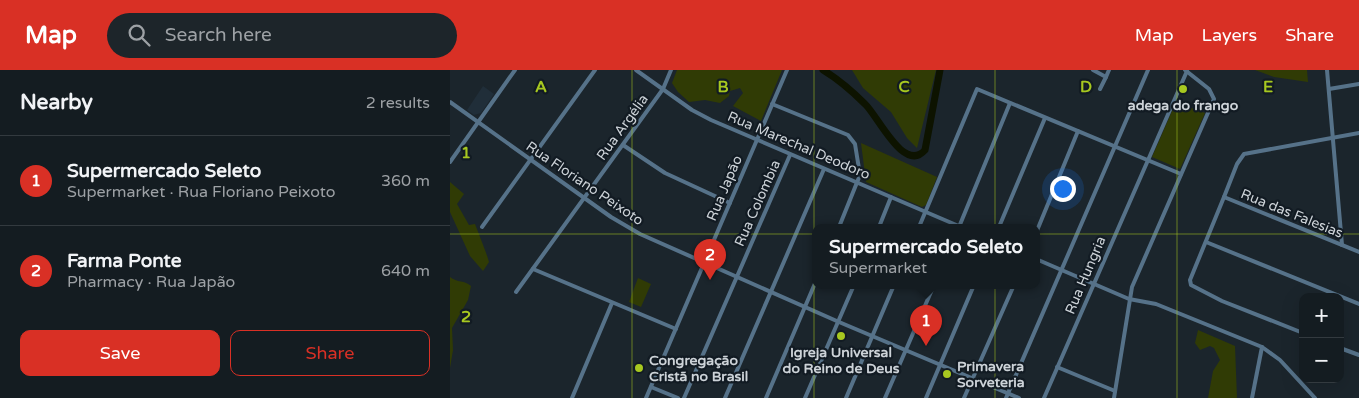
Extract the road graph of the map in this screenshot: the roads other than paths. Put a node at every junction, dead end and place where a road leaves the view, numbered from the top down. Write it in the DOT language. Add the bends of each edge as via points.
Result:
graph roads {
  1 [pos="515,70"];
  2 [pos="595,70"];
  3 [pos="636,70"];
  4 [pos="671,70"];
  5 [pos="787,70"];
  6 [pos="1093,70"];
  7 [pos="1109,70"];
  8 [pos="1148,70"];
  9 [pos="1327,70"];
  10 [pos="1186,71"];
  11 [pos="1106,77"];
  12 [pos="1359,84"];
  13 [pos="663,89"];
  14 [pos="1100,89"];
  15 [pos="1329,89"];
  16 [pos="450,102"];
  17 [pos="1010,103"];
  18 [pos="772,104"];
  19 [pos="1045,118"];
  20 [pos="479,122"];
  21 [pos="1078,131"];
  22 [pos="1359,133"];
  23 [pos="1334,138"];
  24 [pos="757,139"];
  25 [pos="623,145"];
  26 [pos="1113,147"];
  27 [pos="790,155"];
  28 [pos="531,160"];
  29 [pos="1147,161"];
  30 [pos="450,162"];
  31 [pos="824,169"];
  32 [pos="1181,174"];
  33 [pos="858,182"];
  34 [pos="891,197"];
  35 [pos="1224,197"];
  36 [pos="584,198"];
  37 [pos="730,202"];
  38 [pos="925,212"];
  39 [pos="840,224"];
  40 [pos="880,224"];
  41 [pos="920,224"];
  42 [pos="953,224"];
  43 [pos="961,224"];
  44 [pos="1000,224"];
  45 [pos="1040,224"];
  46 [pos="482,227"];
  47 [pos="1206,242"];
  48 [pos="1342,245"];
  49 [pos="1359,252"];
  50 [pos="1040,261"];
  51 [pos="704,263"];
  52 [pos="533,269"];
  53 [pos="1061,270"];
  54 [pos="737,276"];
  55 [pos="1094,285"];
  56 [pos="813,289"];
  57 [pos="852,289"];
  58 [pos="892,289"];
  59 [pos="932,289"];
  60 [pos="972,289"];
  61 [pos="1012,289"];
  62 [pos="516,292"];
  63 [pos="771,292"];
  64 [pos="1129,299"];
  65 [pos="612,303"];
  66 [pos="1359,304"];
  67 [pos="806,306"];
  68 [pos="839,322"];
  69 [pos="676,329"];
  70 [pos="1299,332"];
  71 [pos="872,336"];
  72 [pos="1262,347"];
  73 [pos="1344,349"];
  74 [pos="906,350"];
  75 [pos="1359,355"];
  76 [pos="940,364"];
  77 [pos="1058,367"];
  78 [pos="973,377"];
  79 [pos="651,387"];
  80 [pos="1115,391"];
  81 [pos="1008,393"];
  82 [pos="572,398"];
  83 [pos="646,398"];
  84 [pos="678,398"];
  85 [pos="684,398"];
  86 [pos="725,398"];
  87 [pos="766,398"];
  88 [pos="805,398"];
  89 [pos="846,398"];
  90 [pos="885,398"];
  91 [pos="926,398"];
  92 [pos="964,398"];
  93 [pos="1006,398"];
  94 [pos="1019,398"];
  95 [pos="1044,398"];
  96 [pos="1114,398"];
  97 [pos="1252,398"];
  98 [pos="1315,398"];
  1 -- 20 [label="street"];
  2 -- 28 [label="street"];
  3 -- 13 [label="street, Rua Marechal Deodoro"];
  4 -- 13 [label="street, Rua Argélia"];
  5 -- 18 [label="street, Rua Japão"];
  6 -- 11 [label="street"];
  7 -- 11 [label="street"];
  8 -- 26 [label="street"];
  9 -- 15 [label="street"];
  10 -- 29 [label="street, Rua Hungria"];
  10 -- 32 [label="street" via="1214,96"];
  11 -- 14 [label="street"];
  12 -- 15 [label="street"];
  13 -- 24 [label="street, Rua Marechal Deodoro" via="692,110"];
  13 -- 25 [label="street, Rua Argélia"];
  15 -- 23 [label="street"];
  16 -- 20 [label="street, Rua Floriano Peixoto"];
  17 -- 19 [label="street"];
  17 -- 38 [label="street" via="980,89 975,92"];
  17 -- 43 [label="street"];
  18 -- 24 [label="street, Rua Japão"];
  18 -- 33 [label="street" via="851,138 860,168"];
  19 -- 21 [label="street"];
  19 -- 44 [label="street"];
  20 -- 28 [label="street, Rua Floriano Peixoto"];
  20 -- 30 [label="street"];
  21 -- 26 [label="street"];
  21 -- 45 [label="street"];
  22 -- 23 [label="street"];
  23 -- 35 [label="street" via="1244,154"];
  23 -- 48 [label="street"];
  24 -- 27 [label="street, Rua Marechal Deodoro"];
  24 -- 37 [label="street, Rua Japão"];
  25 -- 36 [label="street, Rua Argélia"];
  25 -- 37 [label="street" via="665,173"];
  26 -- 29 [label="street"];
  26 -- 53 [label="street"];
  27 -- 31 [label="street, Rua Marechal Deodoro"];
  27 -- 54 [label="street, Rua Colombia"];
  28 -- 36 [label="street, Rua Floriano Peixoto"];
  28 -- 46 [label="street"];
  29 -- 32 [label="street"];
  29 -- 55 [label="street, Rua Hungria"];
  31 -- 33 [label="street, Rua Marechal Deodoro"];
  31 -- 63 [label="street"];
  32 -- 64 [label="street"];
  33 -- 34 [label="street, Rua Marechal Deodoro"];
  33 -- 39 [label="street"];
  34 -- 38 [label="street, Rua Marechal Deodoro"];
  34 -- 40 [label="street"];
  35 -- 47 [label="street, Rua das Falesias"];
  35 -- 48 [label="street, Rua das Falesias"];
  36 -- 51 [label="street, Rua Floriano Peixoto" via="635,231"];
  36 -- 52 [label="street, Rua Argélia"];
  37 -- 51 [label="street, Rua Japão"];
  38 -- 41 [label="street"];
  38 -- 42 [label="street, Rua Marechal Deodoro"];
  47 -- 66 [label="street"];
  47 -- 70 [label="street, Rua das Falesias" via="1190,285"];
  48 -- 49 [label="street, Rua das Falesias"];
  50 -- 53 [label="street"];
  51 -- 54 [label="street, Rua Floriano Peixoto"];
  51 -- 69 [label="street, Rua Japão"];
  52 -- 62 [label="street, Rua Argélia"];
  52 -- 65 [label="street"];
  53 -- 55 [label="street"];
  53 -- 81 [label="street"];
  54 -- 63 [label="street, Rua Floriano Peixoto"];
  54 -- 85 [label="street, Rua Colombia"];
  55 -- 64 [label="street"];
  55 -- 77 [label="street, Rua Hungria"];
  56 -- 67 [label="street"];
  57 -- 68 [label="street"];
  58 -- 71 [label="street"];
  59 -- 74 [label="street"];
  60 -- 76 [label="street"];
  61 -- 78 [label="street"];
  63 -- 67 [label="street, Rua Floriano Peixoto"];
  63 -- 86 [label="street"];
  64 -- 72 [label="street" via="1156,304"];
  64 -- 80 [label="street"];
  65 -- 69 [label="street"];
  65 -- 82 [label="street"];
  67 -- 68 [label="street, Rua Floriano Peixoto"];
  67 -- 87 [label="street"];
  68 -- 71 [label="street, Rua Floriano Peixoto"];
  68 -- 88 [label="street"];
  69 -- 79 [label="street, Rua Japão"];
  71 -- 74 [label="street, Rua Floriano Peixoto"];
  71 -- 89 [label="street"];
  72 -- 97 [label="street"];
  72 -- 98 [label="street" via="1280,360"];
  73 -- 75 [label="street"];
  74 -- 76 [label="street, Rua Floriano Peixoto"];
  74 -- 90 [label="street"];
  76 -- 78 [label="street, Rua Floriano Peixoto"];
  76 -- 91 [label="street"];
  77 -- 80 [label="street"];
  77 -- 95 [label="street, Rua Hungria"];
  78 -- 81 [label="street, Rua Floriano Peixoto"];
  78 -- 92 [label="street"];
  79 -- 83 [label="street, Rua Japão"];
  79 -- 84 [label="street"];
  80 -- 96 [label="street"];
  81 -- 93 [label="street"];
  81 -- 94 [label="street, Rua Floriano Peixoto"];
}
